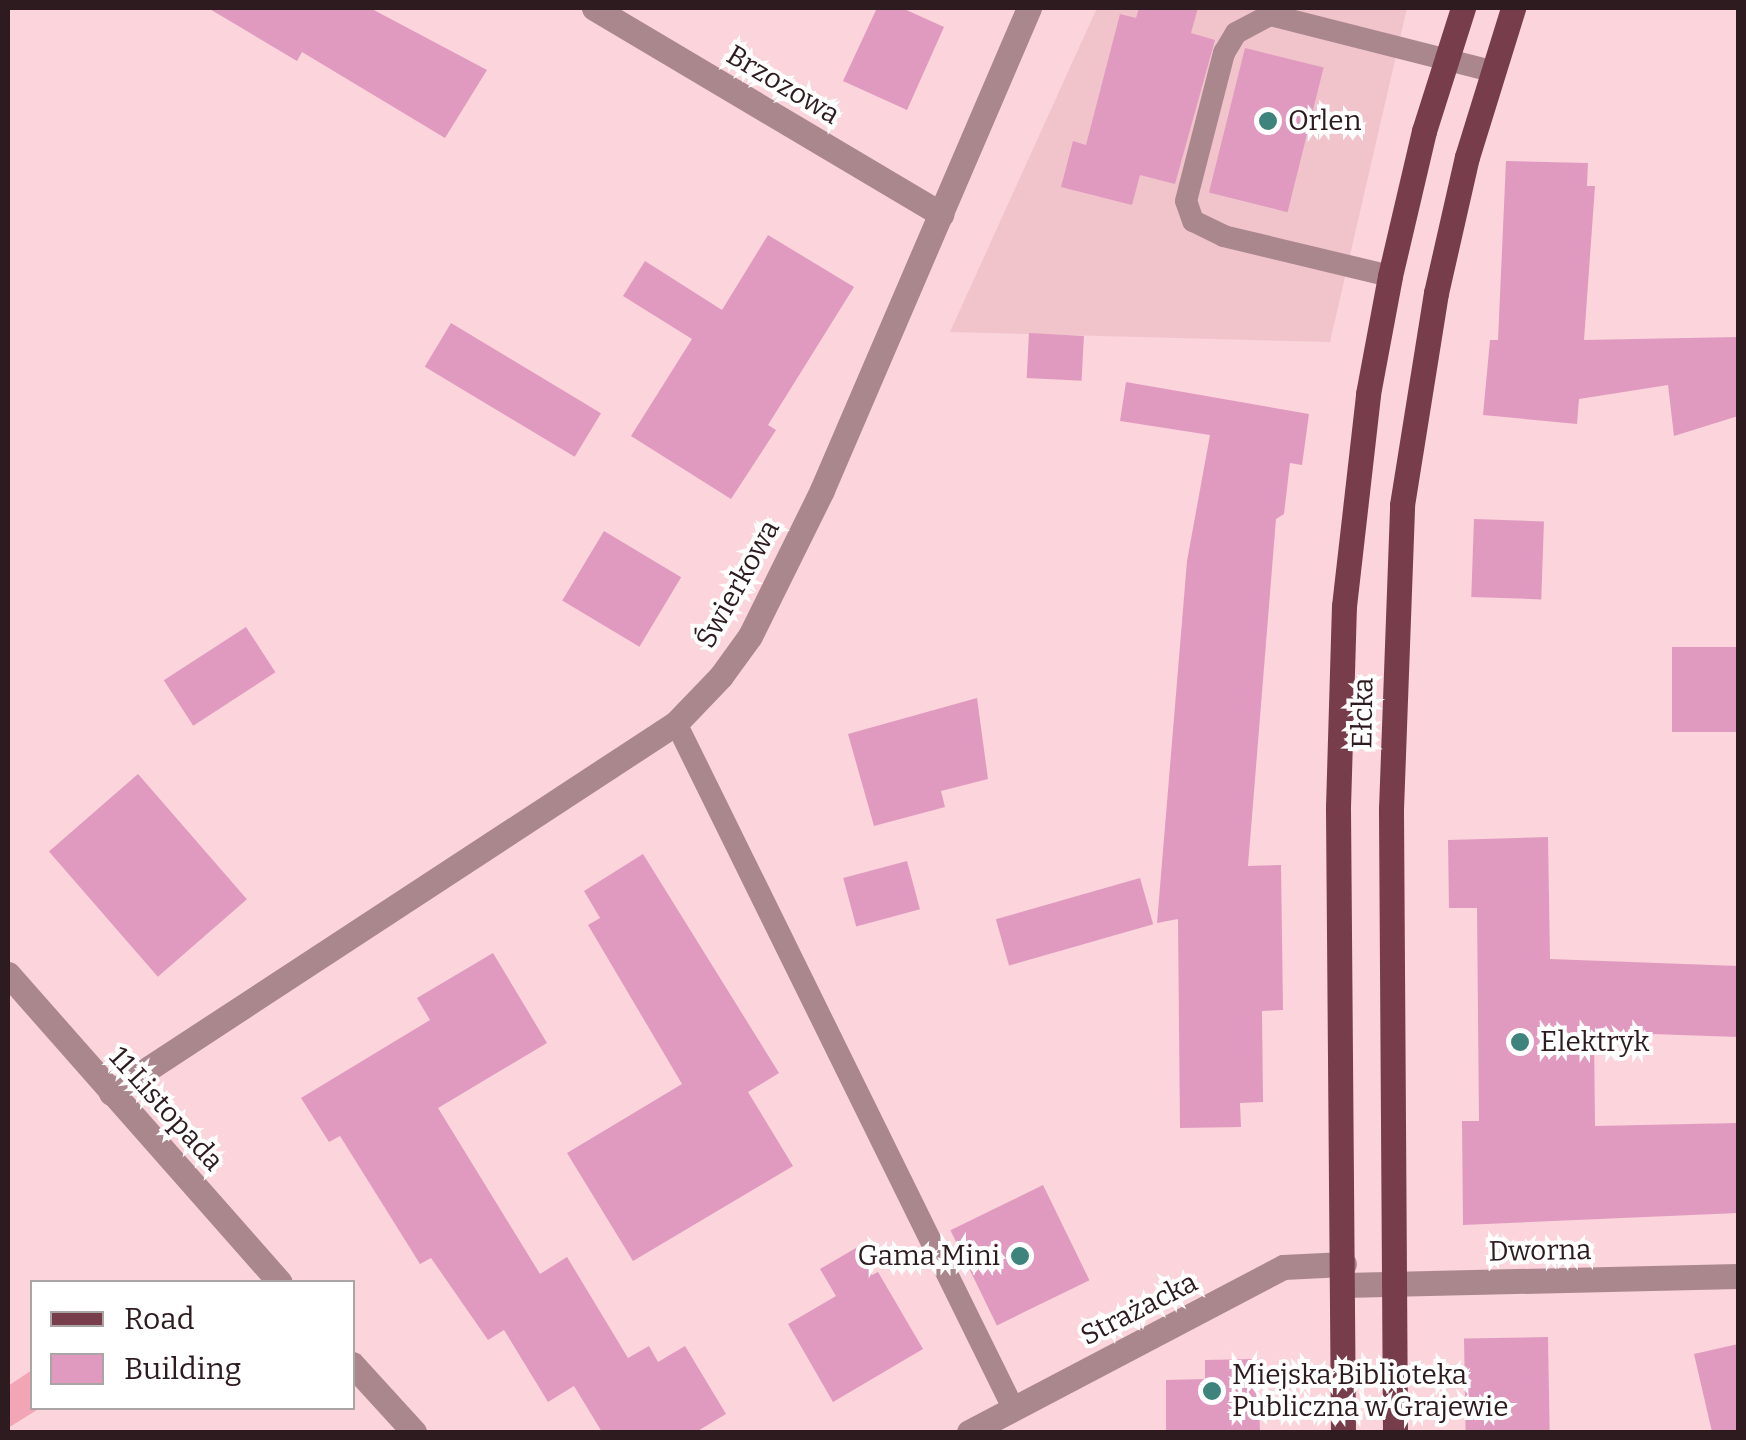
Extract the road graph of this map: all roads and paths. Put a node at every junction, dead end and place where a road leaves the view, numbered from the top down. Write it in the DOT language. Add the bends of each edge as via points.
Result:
graph roads {
  1 [pos="594,8"];
  2 [pos="1029,8"];
  3 [pos="1463,8"];
  4 [pos="1513,8"];
  5 [pos="1447,57"];
  6 [pos="1492,71"];
  7 [pos="941,214"];
  8 [pos="1390,276"];
  9 [pos="676,723"];
  10 [pos="8,974"];
  11 [pos="112,1092"];
  12 [pos="1344,1274"];
  13 [pos="1738,1276"];
  14 [pos="278,1280"];
  15 [pos="1393,1283"];
  16 [pos="355,1367"];
  17 [pos="1013,1408"];
  18 [pos="414,1432"];
  19 [pos="969,1432"];
  20 [pos="1343,1432"];
  21 [pos="1395,1432"];
  1 -- 7 [label="street, Brzozowa"];
  2 -- 7 [label="street, Świerkowa"];
  3 -- 5 [label="main road, Ełcka"];
  4 -- 6 [label="main road, Ełcka"];
  5 -- 6 [label="lane"];
  5 -- 8 [label="main road, Ełcka"];
  5 -- 8 [label="lane" via="1270,14 1255,19 1224,53 1190,182 1186,201 1193,221 1224,236"];
  6 -- 15 [label="main road, Ełcka" via="1436,292 1402,504 1390,809"];
  7 -- 9 [label="street, Świerkowa" via="822,490 750,636"];
  8 -- 12 [label="main road, Ełcka" via="1368,394 1344,606 1338,808"];
  9 -- 11 [label="street, Świerkowa"];
  9 -- 17 [label="lane"];
  10 -- 11 [label="street, 11 Listopada"];
  11 -- 14 [label="street, 11 Listopada"];
  12 -- 15 [label="street, Dworna"];
  12 -- 17 [label="street, Strażacka" via="1283,1267"];
  12 -- 20 [label="main road, Ełcka"];
  13 -- 15 [label="street, Dworna"];
  15 -- 21 [label="main road, Ełcka"];
  16 -- 18 [label="street"];
  17 -- 19 [label="street, Strażacka"];
}
